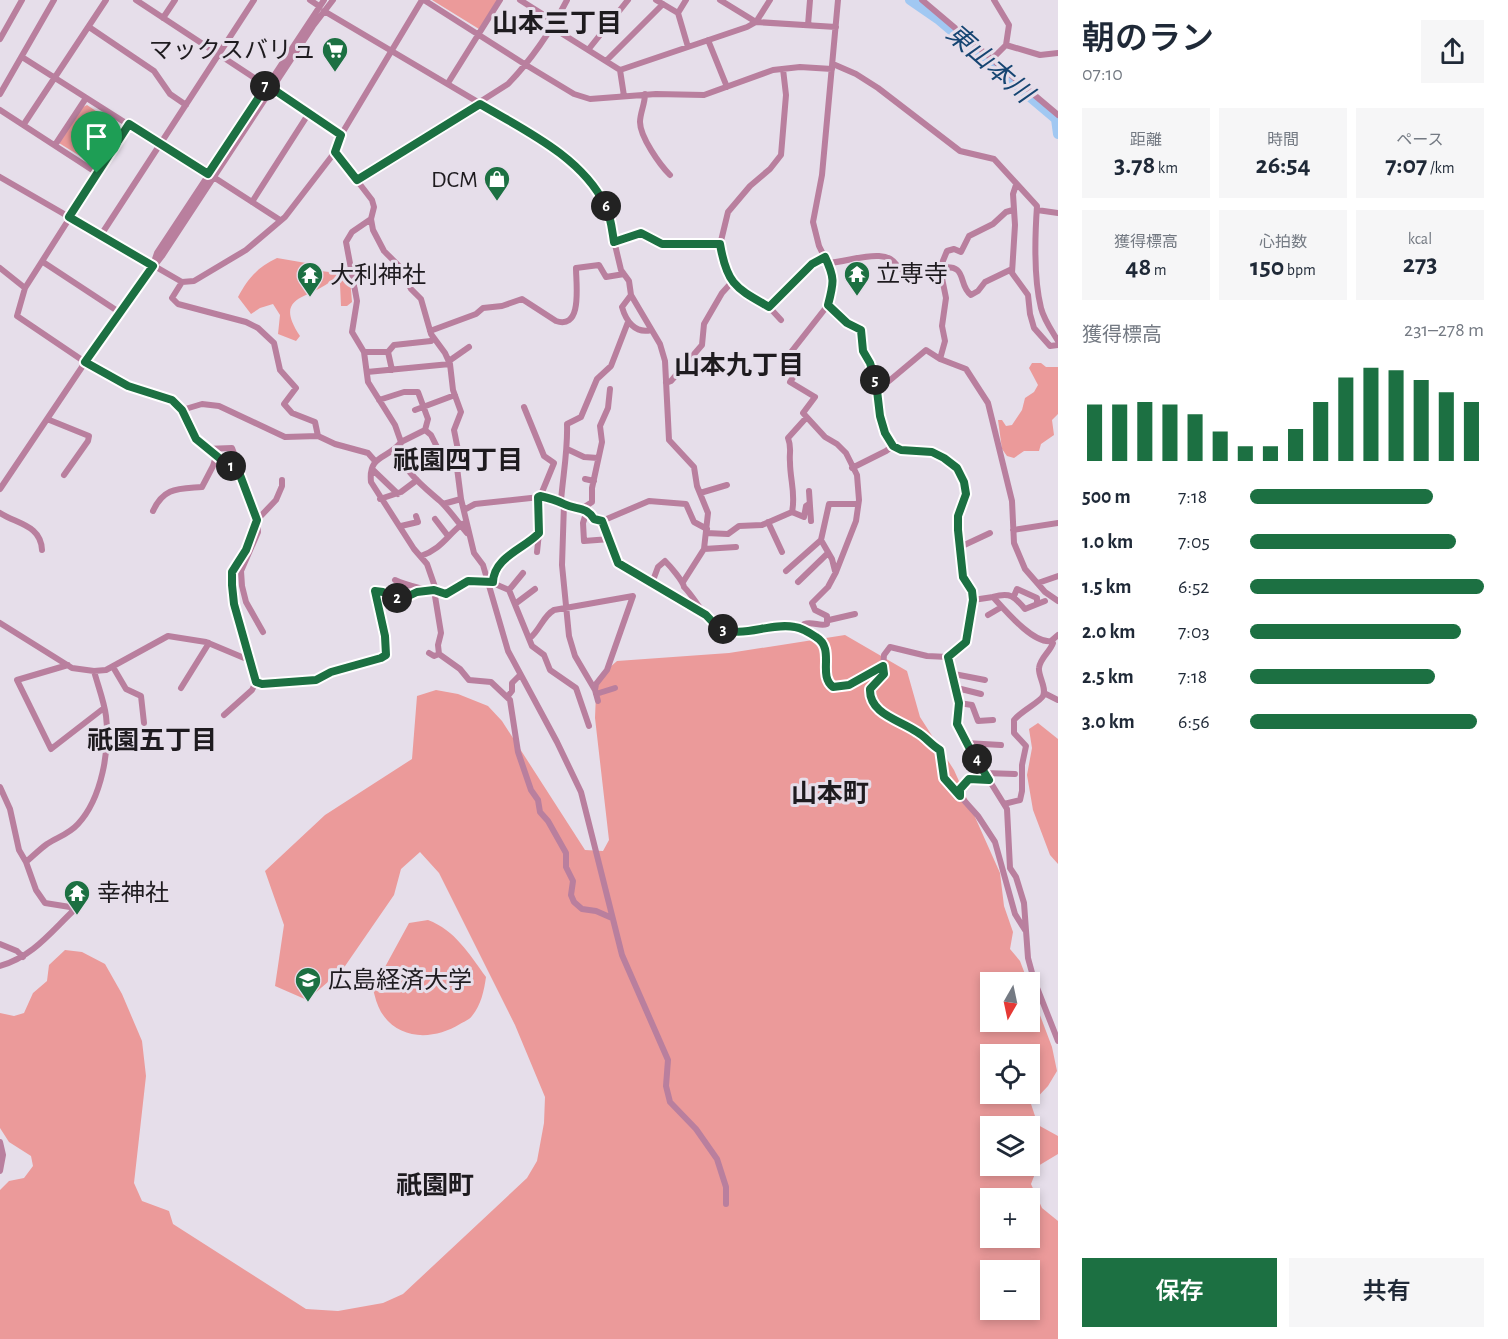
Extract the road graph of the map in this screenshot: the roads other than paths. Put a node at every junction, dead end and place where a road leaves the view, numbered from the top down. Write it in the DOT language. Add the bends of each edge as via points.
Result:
graph roads {
  1 [pos="22,0"];
  2 [pos="54,0"];
  3 [pos="106,0"];
  4 [pos="136,0"];
  5 [pos="175,0"];
  6 [pos="254,0"];
  7 [pos="310,0"];
  8 [pos="324,0"];
  9 [pos="333,0"];
  10 [pos="423,0"];
  11 [pos="500,0"];
  12 [pos="520,0"];
  13 [pos="567,0"];
  14 [pos="628,0"];
  15 [pos="686,0"];
  16 [pos="720,0"];
  17 [pos="770,0"];
  18 [pos="810,0"];
  19 [pos="838,0"];
  20 [pos="922,0"];
  21 [pos="994,0"];
  22 [pos="660,2"];
  23 [pos="321,9"];
  24 [pos="678,13"];
  25 [pos="163,18"];
  26 [pos="756,22"];
  27 [pos="554,25"];
  28 [pos="808,25"];
  29 [pos="89,27"];
  30 [pos="836,27"];
  31 [pos="478,35"];
  32 [pos="0,39"];
  33 [pos="708,40"];
  34 [pos="1006,45"];
  35 [pos="688,47"];
  36 [pos="588,50"];
  37 [pos="391,51"];
  38 [pos="1058,53"];
  39 [pos="219,54"];
  40 [pos="22,57"];
  41 [pos="992,59"];
  42 [pos="606,61"];
  43 [pos="526,65"];
  44 [pos="832,67"];
  45 [pos="783,69"];
  46 [pos="620,70"];
  47 [pos="56,78"];
  48 [pos="448,83"];
  49 [pos="269,86"];
  50 [pos="727,87"];
  51 [pos="0,94"];
  52 [pos="645,94"];
  53 [pos="624,96"];
  54 [pos="86,98"];
  55 [pos="480,104"];
  56 [pos="186,105"];
  57 [pos="0,110"];
  58 [pos="309,113"];
  59 [pos="1058,115"];
  60 [pos="24,124"];
  61 [pos="129,124"];
  62 [pos="341,135"];
  63 [pos="161,144"];
  64 [pos="55,145"];
  65 [pos="335,152"];
  66 [pos="97,173"];
  67 [pos="212,176"];
  68 [pos="670,176"];
  69 [pos="2,178"];
  70 [pos="357,180"];
  71 [pos="0,186"];
  72 [pos="1016,186"];
  73 [pos="252,202"];
  74 [pos="1013,210"];
  75 [pos="1037,210"];
  76 [pos="1058,213"];
  77 [pos="69,217"];
  78 [pos="371,219"];
  79 [pos="280,220"];
  80 [pos="101,235"];
  81 [pos="614,242"];
  82 [pos="720,244"];
  83 [pos="826,260"];
  84 [pos="43,262"];
  85 [pos="153,266"];
  86 [pos="0,268"];
  87 [pos="940,268"];
  88 [pos="1012,269"];
  89 [pos="624,274"];
  90 [pos="182,282"];
  91 [pos="732,282"];
  92 [pos="25,288"];
  93 [pos="631,295"];
  94 [pos="828,305"];
  95 [pos="769,307"];
  96 [pos="119,312"];
  97 [pos="781,320"];
  98 [pos="628,322"];
  99 [pos="651,330"];
  100 [pos="430,331"];
  101 [pos="433,338"];
  102 [pos="1058,343"];
  103 [pos="469,347"];
  104 [pos="364,352"];
  105 [pos="388,352"];
  106 [pos="940,359"];
  107 [pos="85,362"];
  108 [pos="449,362"];
  109 [pos="392,370"];
  110 [pos="367,372"];
  111 [pos="876,382"];
  112 [pos="666,383"];
  113 [pos="610,389"];
  114 [pos="456,395"];
  115 [pos="380,400"];
  116 [pos="424,406"];
  117 [pos="524,407"];
  118 [pos="182,410"];
  119 [pos="415,410"];
  120 [pos="807,418"];
  121 [pos="47,419"];
  122 [pos="425,430"];
  123 [pos="318,436"];
  124 [pos="401,442"];
  125 [pos="893,446"];
  126 [pos="206,449"];
  127 [pos="567,449"];
  128 [pos="216,456"];
  129 [pos="566,457"];
  130 [pos="598,458"];
  131 [pos="456,460"];
  132 [pos="375,461"];
  133 [pos="554,463"];
  134 [pos="231,466"];
  135 [pos="852,468"];
  136 [pos="372,469"];
  137 [pos="562,475"];
  138 [pos="64,476"];
  139 [pos="585,479"];
  140 [pos="282,480"];
  141 [pos="417,480"];
  142 [pos="594,481"];
  143 [pos="727,485"];
  144 [pos="0,489"];
  145 [pos="809,491"];
  146 [pos="398,494"];
  147 [pos="700,494"];
  148 [pos="539,497"];
  149 [pos="380,499"];
  150 [pos="461,499"];
  151 [pos="562,503"];
  152 [pos="442,504"];
  153 [pos="858,504"];
  154 [pos="805,505"];
  155 [pos="585,509"];
  156 [pos="464,510"];
  157 [pos="153,511"];
  158 [pos="792,512"];
  159 [pos="0,513"];
  160 [pos="416,516"];
  161 [pos="435,519"];
  162 [pos="257,520"];
  163 [pos="602,521"];
  164 [pos="811,521"];
  165 [pos="768,522"];
  166 [pos="463,523"];
  167 [pos="1058,523"];
  168 [pos="400,526"];
  169 [pos="1013,530"];
  170 [pos="706,531"];
  171 [pos="539,533"];
  172 [pos="990,533"];
  173 [pos="448,536"];
  174 [pos="610,539"];
  175 [pos="821,540"];
  176 [pos="736,547"];
  177 [pos="960,547"];
  178 [pos="704,549"];
  179 [pos="42,550"];
  180 [pos="537,552"];
  181 [pos="782,552"];
  182 [pos="828,553"];
  183 [pos="421,556"];
  184 [pos="786,571"];
  185 [pos="836,572"];
  186 [pos="523,573"];
  187 [pos="1058,576"];
  188 [pos="394,580"];
  189 [pos="490,582"];
  190 [pos="683,582"];
  191 [pos="798,582"];
  192 [pos="652,583"];
  193 [pos="1038,583"];
  194 [pos="535,589"];
  195 [pos="434,590"];
  196 [pos="509,590"];
  197 [pos="1044,591"];
  198 [pos="1014,596"];
  199 [pos="993,597"];
  200 [pos="973,600"];
  201 [pos="1037,601"];
  202 [pos="1045,601"];
  203 [pos="1058,601"];
  204 [pos="515,604"];
  205 [pos="566,607"];
  206 [pos="1000,608"];
  207 [pos="855,614"];
  208 [pos="706,615"];
  209 [pos="988,615"];
  210 [pos="828,620"];
  211 [pos="0,623"];
  212 [pos="802,629"];
  213 [pos="263,632"];
  214 [pos="1058,635"];
  215 [pos="530,638"];
  216 [pos="1052,641"];
  217 [pos="209,643"];
  218 [pos="429,653"];
  219 [pos="439,654"];
  220 [pos="948,657"];
  221 [pos="249,660"];
  222 [pos="68,665"];
  223 [pos="883,666"];
  224 [pos="113,667"];
  225 [pos="94,671"];
  226 [pos="954,674"];
  227 [pos="520,675"];
  228 [pos="985,680"];
  229 [pos="256,682"];
  230 [pos="181,688"];
  231 [pos="615,688"];
  232 [pos="957,688"];
  233 [pos="1044,693"];
  234 [pos="981,694"];
  235 [pos="596,695"];
  236 [pos="508,696"];
  237 [pos="1058,700"];
  238 [pos="959,703"];
  239 [pos="104,708"];
  240 [pos="224,715"];
  241 [pos="993,720"];
  242 [pos="144,723"];
  243 [pos="589,726"];
  244 [pos="966,743"];
  245 [pos="1001,745"];
  246 [pos="1015,774"];
  247 [pos="987,776"];
  248 [pos="0,787"];
  249 [pos="960,796"];
  250 [pos="1004,804"];
  251 [pos="26,862"];
  252 [pos="612,918"];
  253 [pos="1027,933"];
  254 [pos="0,944"];
  255 [pos="23,957"];
  256 [pos="0,966"];
  257 [pos="1058,1041"];
  258 [pos="0,1142"];
  259 [pos="0,1171"];
  260 [pos="726,1204"];
  1 -- 32 [label="street"];
  2 -- 40 [label="street"];
  3 -- 29 [label="street"];
  4 -- 25 [label="street"];
  5 -- 25 [label="street"];
  6 -- 39 [label="street"];
  7 -- 23 [label="street"];
  8 -- 23 [label="street"];
  9 -- 23 [label="street"];
  10 -- 31 [label="street"];
  10 -- 37 [label="street"];
  11 -- 31 [label="street"];
  12 -- 27 [label="street"];
  13 -- 27 [label="street"];
  14 -- 36 [label="street"];
  15 -- 24 [label="street"];
  16 -- 26 [label="street"];
  17 -- 26 [label="street"];
  18 -- 28 [label="street"];
  19 -- 30 [label="street"];
  20 -- 41 [label="street"];
  21 -- 34 [label="street" via="1009,26"];
  22 -- 24 [label="street"];
  22 -- 42 [label="street"];
  23 -- 37 [label="street"];
  23 -- 49 [label="street"];
  24 -- 35 [label="street"];
  25 -- 39 [label="street"];
  26 -- 28 [label="street"];
  26 -- 33 [label="street"];
  27 -- 36 [label="street"];
  27 -- 43 [label="street"];
  28 -- 30 [label="street"];
  29 -- 47 [label="street"];
  29 -- 56 [label="street" via="154,71 170,94"];
  30 -- 44 [label="street"];
  31 -- 43 [label="street"];
  31 -- 48 [label="street"];
  33 -- 35 [label="street"];
  33 -- 50 [label="street"];
  34 -- 38 [label="street" via="1040,55"];
  34 -- 41 [label="street"];
  35 -- 46 [label="street"];
  36 -- 42 [label="street"];
  37 -- 48 [label="street"];
  37 -- 62 [label="street"];
  39 -- 49 [label="street"];
  39 -- 56 [label="street"];
  40 -- 47 [label="street"];
  40 -- 51 [label="street"];
  41 -- 59 [label="street"];
  42 -- 46 [label="street"];
  43 -- 53 [label="street" via="574,94 590,99"];
  43 -- 55 [label="street"];
  44 -- 45 [label="street"];
  44 -- 72 [label="street" via="856,74 878,88 960,151 994,159"];
  44 -- 83 [label="street" via="822,175 813,222"];
  45 -- 50 [label="street"];
  45 -- 82 [label="street" via="786,107 781,155 728,212"];
  46 -- 53 [label="street"];
  47 -- 54 [label="street"];
  47 -- 60 [label="street"];
  48 -- 55 [label="street"];
  49 -- 58 [label="street"];
  49 -- 67 [label="street"];
  50 -- 52 [label="street" via="704,95"];
  52 -- 53 [label="street"];
  52 -- 68 [label="street" via="639,122 658,164"];
  54 -- 61 [label="street"];
  54 -- 64 [label="street"];
  55 -- 70 [label="street"];
  55 -- 81 [label="street" via="532,134 577,168 606,207"];
  56 -- 63 [label="street"];
  57 -- 60 [label="street"];
  58 -- 62 [label="street"];
  58 -- 73 [label="street"];
  60 -- 64 [label="street"];
  61 -- 63 [label="street"];
  61 -- 66 [label="street"];
  62 -- 65 [label="street"];
  63 -- 67 [label="street"];
  63 -- 80 [label="street"];
  64 -- 66 [label="street"];
  65 -- 70 [label="street"];
  65 -- 79 [label="street"];
  66 -- 77 [label="street"];
  67 -- 73 [label="street"];
  67 -- 85 [label="street" via="157,253"];
  69 -- 71 [label="street"];
  69 -- 77 [label="street"];
  70 -- 78 [label="street" via="372,200"];
  72 -- 74 [label="street"];
  72 -- 75 [label="street"];
  73 -- 79 [label="street"];
  74 -- 87 [label="street" via="969,236 961,252 947,251"];
  74 -- 88 [label="street"];
  75 -- 76 [label="street"];
  75 -- 102 [label="street" via="1034,222 1041,309"];
  77 -- 80 [label="street"];
  77 -- 84 [label="street"];
  78 -- 100 [label="street" via="384,251 421,298"];
  78 -- 104 [label="street" via="352,232 346,242 357,301 352,332"];
  79 -- 90 [label="street" via="246,250 194,281"];
  80 -- 85 [label="street"];
  81 -- 82 [label="street" via="641,233 662,244"];
  81 -- 89 [label="street"];
  82 -- 91 [label="street"];
  83 -- 87 [label="street" via="848,262 876,255 892,258 910,273"];
  83 -- 94 [label="street" via="834,282"];
  83 -- 95 [label="street" via="812,264"];
  84 -- 92 [label="street"];
  84 -- 96 [label="street"];
  85 -- 90 [label="street"];
  85 -- 96 [label="street"];
  86 -- 92 [label="street"];
  87 -- 88 [label="street" via="962,274 971,295 985,282"];
  87 -- 106 [label="street" via="946,298 942,326 945,341"];
  88 -- 102 [label="street" via="1028,295 1038,335 1050,346"];
  89 -- 93 [label="street"];
  89 -- 100 [label="street" via="606,277 598,266 576,268 574,316 562,323 522,298 483,308"];
  90 -- 123 [label="street" via="172,298 178,304 251,324 274,343 280,370 296,388 284,404 292,413 315,422"];
  91 -- 95 [label="street"];
  91 -- 112 [label="street" via="704,324 702,345"];
  92 -- 107 [label="street" via="17,316"];
  93 -- 98 [label="street" via="622,307"];
  93 -- 99 [label="street"];
  94 -- 111 [label="street" via="861,330 863,351"];
  94 -- 120 [label="street" via="788,356 800,367 790,382 815,398 805,407"];
  95 -- 97 [label="street"];
  96 -- 107 [label="street"];
  98 -- 99 [label="street" via="630,326"];
  98 -- 127 [label="street" via="611,366 594,385 581,417 567,424"];
  99 -- 112 [label="street" via="665,361"];
  100 -- 101 [label="street"];
  101 -- 105 [label="street" via="394,345"];
  101 -- 108 [label="street"];
  103 -- 108 [label="street"];
  104 -- 105 [label="street"];
  104 -- 110 [label="street"];
  105 -- 109 [label="street"];
  106 -- 111 [label="street" via="926,350 890,381"];
  106 -- 169 [label="street" via="966,369 988,403 1012,501"];
  107 -- 118 [label="street" via="128,386 172,400"];
  107 -- 121 [label="street"];
  108 -- 109 [label="street"];
  108 -- 114 [label="street"];
  109 -- 110 [label="street"];
  110 -- 115 [label="street" via="368,382"];
  111 -- 125 [label="street" via="880,416"];
  112 -- 147 [label="street" via="669,440 694,467"];
  113 -- 130 [label="street" via="608,408 600,424 602,442"];
  114 -- 116 [label="street"];
  114 -- 131 [label="street" via="460,412 454,430"];
  115 -- 116 [label="street" via="411,391 418,393"];
  115 -- 124 [label="street"];
  116 -- 119 [label="street"];
  116 -- 122 [label="street" via="428,420"];
  117 -- 133 [label="street" via="544,456"];
  118 -- 123 [label="street" via="202,404 219,406 285,437"];
  118 -- 126 [label="street" via="196,439"];
  120 -- 135 [label="street" via="846,453"];
  120 -- 158 [label="street" via="788,438 794,485"];
  121 -- 138 [label="street" via="89,436"];
  121 -- 144 [label="street"];
  122 -- 124 [label="street"];
  122 -- 131 [label="street" via="436,448"];
  123 -- 132 [label="street" via="368,453"];
  124 -- 132 [label="street"];
  124 -- 141 [label="street" via="403,459"];
  125 -- 135 [label="street"];
  125 -- 177 [label="street" via="932,452 957,468 966,494 958,516"];
  126 -- 128 [label="street"];
  126 -- 134 [label="street" via="232,448 235,456"];
  127 -- 129 [label="street"];
  127 -- 130 [label="street"];
  128 -- 134 [label="street"];
  128 -- 157 [label="street" via="202,487 186,487 163,495"];
  129 -- 133 [label="street"];
  129 -- 137 [label="street"];
  130 -- 142 [label="street"];
  131 -- 150 [label="street"];
  132 -- 136 [label="street"];
  133 -- 137 [label="street"];
  133 -- 148 [label="street"];
  134 -- 162 [label="street" via="240,475"];
  135 -- 153 [label="street" via="857,475"];
  136 -- 146 [label="street"];
  136 -- 149 [label="street" via="371,482"];
  137 -- 151 [label="street"];
  139 -- 142 [label="street"];
  140 -- 162 [label="street" via="276,500"];
  141 -- 146 [label="street"];
  141 -- 152 [label="street"];
  142 -- 155 [label="street" via="592,502"];
  143 -- 147 [label="street"];
  145 -- 154 [label="street"];
  146 -- 149 [label="street"];
  147 -- 170 [label="street" via="708,513"];
  148 -- 151 [label="street"];
  148 -- 156 [label="street" via="475,504"];
  148 -- 171 [label="street"];
  149 -- 168 [label="street"];
  150 -- 152 [label="street"];
  150 -- 156 [label="street"];
  151 -- 155 [label="street"];
  151 -- 205 [label="street"];
  152 -- 166 [label="street"];
  153 -- 175 [label="street" via="829,504"];
  153 -- 185 [label="street" via="856,521"];
  154 -- 158 [label="street" via="804,517"];
  154 -- 164 [label="street"];
  155 -- 163 [label="street"];
  155 -- 174 [label="street" via="584,541"];
  156 -- 166 [label="street"];
  158 -- 165 [label="street"];
  159 -- 179 [label="street" via="33,529"];
  160 -- 168 [label="street" via="418,522"];
  161 -- 173 [label="street"];
  162 -- 213 [label="street" via="258,532 241,571 246,602"];
  162 -- 221 [label="street" via="246,550 232,572 234,604"];
  163 -- 170 [label="street" via="649,501 686,504 694,522"];
  163 -- 174 [label="street"];
  165 -- 170 [label="street" via="739,526 728,534"];
  165 -- 181 [label="street"];
  166 -- 173 [label="street"];
  166 -- 189 [label="street"];
  167 -- 169 [label="street"];
  168 -- 183 [label="street"];
  169 -- 193 [label="street" via="1025,569"];
  170 -- 178 [label="street"];
  171 -- 180 [label="street"];
  171 -- 189 [label="street" via="503,561"];
  172 -- 177 [label="street"];
  173 -- 183 [label="street" via="438,550"];
  174 -- 192 [label="street" via="618,563"];
  175 -- 182 [label="street"];
  175 -- 184 [label="street"];
  176 -- 178 [label="street"];
  177 -- 200 [label="street" via="963,577"];
  178 -- 190 [label="street"];
  182 -- 185 [label="street"];
  182 -- 191 [label="street"];
  183 -- 195 [label="street"];
  185 -- 210 [label="street" via="812,603 814,610 824,613"];
  186 -- 196 [label="street"];
  187 -- 193 [label="street"];
  188 -- 195 [label="street" via="409,587"];
  189 -- 195 [label="street" via="468,581 446,594"];
  189 -- 196 [label="street"];
  189 -- 227 [label="street" via="508,651"];
  190 -- 192 [label="street" via="665,561"];
  190 -- 208 [label="street"];
  192 -- 208 [label="street"];
  193 -- 197 [label="street"];
  194 -- 204 [label="street"];
  195 -- 219 [label="street" via="441,633"];
  195 -- 229 [label="street" via="400,600 375,591 385,636 386,655 381,658 316,680"];
  196 -- 204 [label="street"];
  197 -- 201 [label="street"];
  197 -- 203 [label="street"];
  198 -- 199 [label="street"];
  198 -- 201 [label="street" via="1017,589"];
  198 -- 201 [label="street" via="1025,609"];
  199 -- 200 [label="street"];
  199 -- 206 [label="street"];
  200 -- 220 [label="street" via="966,642"];
  201 -- 202 [label="street"];
  204 -- 215 [label="street"];
  205 -- 215 [label="street" via="548,614"];
  205 -- 235 [label="street" via="575,656"];
  205 -- 235 [label="street" via="633,596 607,670 596,684"];
  206 -- 209 [label="street"];
  206 -- 216 [label="street" via="1039,641"];
  207 -- 210 [label="street"];
  208 -- 212 [label="street" via="720,627 738,633 786,626"];
  210 -- 212 [label="street" via="822,626 804,624"];
  211 -- 222 [label="street"];
  212 -- 223 [label="street" via="824,642 828,683 833,687 849,685"];
  214 -- 216 [label="street"];
  215 -- 243 [label="street" via="532,646 544,654 550,670 576,688"];
  216 -- 233 [label="street" via="1051,652 1039,669"];
  217 -- 221 [label="street"];
  217 -- 224 [label="street" via="168,636"];
  217 -- 230 [label="street"];
  218 -- 219 [label="street"];
  219 -- 236 [label="street" via="469,680 491,682"];
  220 -- 223 [label="street" via="890,647"];
  220 -- 226 [label="street"];
  221 -- 229 [label="street"];
  222 -- 225 [label="street"];
  222 -- 239 [label="street" via="16,680 51,749"];
  223 -- 249 [label="street" via="884,674 870,689 870,697 882,714 920,733 940,750 944,778"];
  224 -- 225 [label="street"];
  224 -- 242 [label="street" via="126,689 141,696"];
  225 -- 239 [label="street"];
  226 -- 228 [label="street"];
  226 -- 232 [label="street"];
  227 -- 236 [label="street"];
  227 -- 252 [label="street" via="581,792"];
  229 -- 240 [label="street"];
  231 -- 235 [label="street"];
  232 -- 234 [label="street"];
  232 -- 238 [label="street"];
  233 -- 237 [label="street"];
  233 -- 250 [label="street" via="1014,720 1014,733 1026,747 1022,791 1017,802"];
  236 -- 252 [label="street" via="518,752 540,812 566,853 574,902 582,909"];
  238 -- 241 [label="street" via="972,705 978,721"];
  238 -- 244 [label="street" via="957,724"];
  239 -- 251 [label="street" via="107,752 88,809 67,834"];
  244 -- 245 [label="street"];
  244 -- 247 [label="street"];
  246 -- 247 [label="street"];
  247 -- 249 [label="street" via="969,779 960,789"];
  247 -- 250 [label="street"];
  248 -- 251 [label="street"];
  249 -- 253 [label="street" via="995,842 1015,914"];
  250 -- 253 [label="street" via="1010,833 1010,868 1024,903"];
  251 -- 255 [label="street" via="45,903 70,907 73,911"];
  252 -- 260 [label="street" via="622,955 668,1060 666,1086 670,1102 717,1159 726,1187"];
  253 -- 257 [label="street" via="1034,980"];
  254 -- 255 [label="street"];
  255 -- 256 [label="street"];
  258 -- 259 [label="street"];
}
